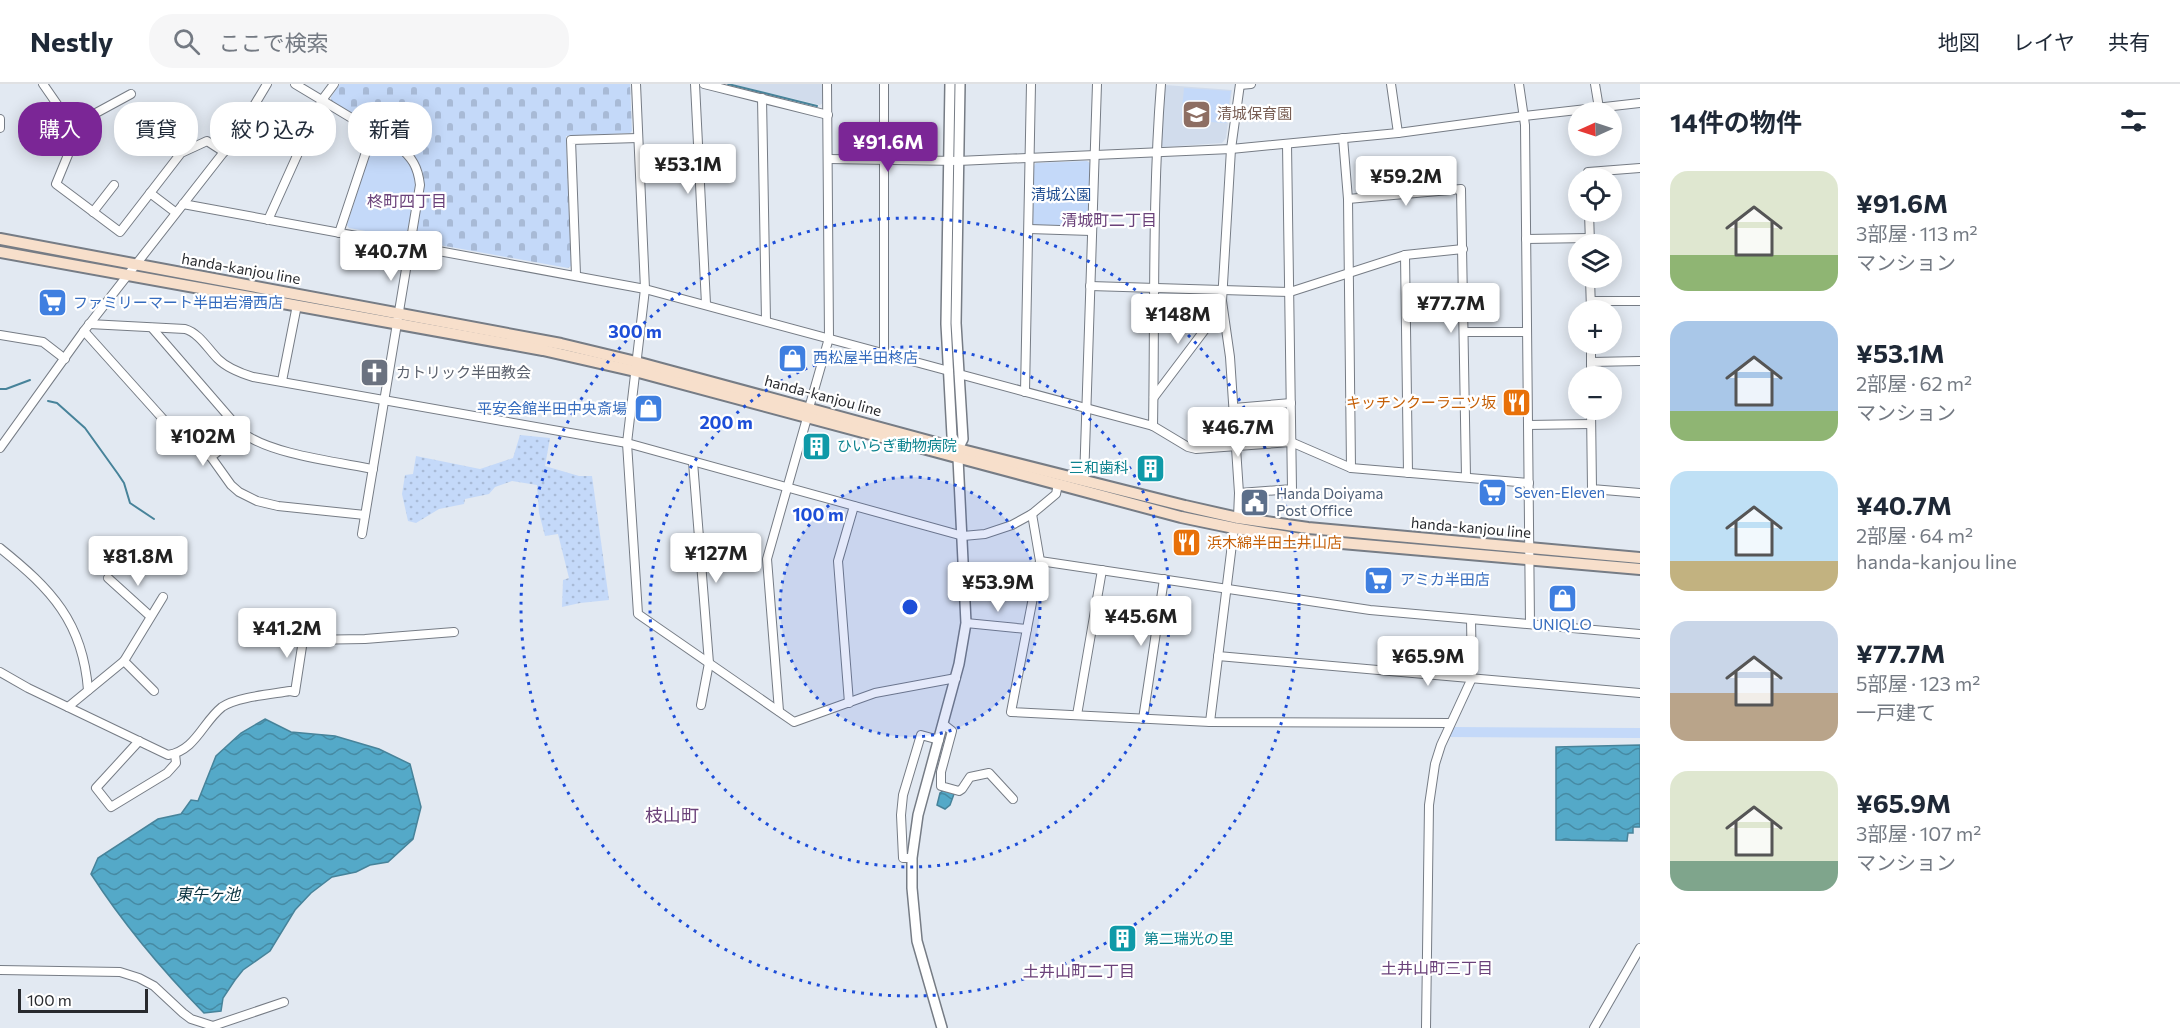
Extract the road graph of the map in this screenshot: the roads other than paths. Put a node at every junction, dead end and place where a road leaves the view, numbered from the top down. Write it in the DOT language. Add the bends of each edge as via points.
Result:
graph roads {
  1 [pos="43,84"];
  2 [pos="267,84"];
  3 [pos="295,84"];
  4 [pos="334,84"];
  5 [pos="636,84"];
  6 [pos="694,84"];
  7 [pos="704,84"];
  8 [pos="827,84"];
  9 [pos="884,84"];
  10 [pos="950,84"];
  11 [pos="960,84"];
  12 [pos="1031,84"];
  13 [pos="1097,84"];
  14 [pos="1161,84"];
  15 [pos="1251,84"];
  16 [pos="1391,84"];
  17 [pos="1519,84"];
  18 [pos="1595,84"];
  19 [pos="1240,85"];
  20 [pos="131,94"];
  21 [pos="762,98"];
  22 [pos="322,100"];
  23 [pos="55,102"];
  24 [pos="256,102"];
  25 [pos="1598,102"];
  26 [pos="1640,104"];
  27 [pos="1622,106"];
  28 [pos="102,110"];
  29 [pos="1568,111"];
  30 [pos="828,115"];
  31 [pos="348,116"];
  32 [pos="1524,116"];
  33 [pos="0,119"];
  34 [pos="0,128"];
  35 [pos="1398,133"];
  36 [pos="638,138"];
  37 [pos="1344,138"];
  38 [pos="210,143"];
  39 [pos="1287,144"];
  40 [pos="1231,149"];
  41 [pos="1156,152"];
  42 [pos="1095,155"];
  43 [pos="67,156"];
  44 [pos="221,156"];
  45 [pos="365,156"];
  46 [pos="410,156"];
  47 [pos="828,159"];
  48 [pos="1030,159"];
  49 [pos="885,160"];
  50 [pos="953,161"];
  51 [pos="1640,168"];
  52 [pos="1622,169"];
  53 [pos="114,185"];
  54 [pos="150,193"];
  55 [pos="1348,199"];
  56 [pos="183,204"];
  57 [pos="93,212"];
  58 [pos="175,212"];
  59 [pos="268,220"];
  60 [pos="1029,230"];
  61 [pos="1091,231"];
  62 [pos="339,232"];
  63 [pos="0,239"];
  64 [pos="1526,239"];
  65 [pos="1568,240"];
  66 [pos="410,245"];
  67 [pos="1463,249"];
  68 [pos="0,252"];
  69 [pos="1405,255"];
  70 [pos="135,265"];
  71 [pos="1348,273"];
  72 [pos="127,274"];
  73 [pos="576,275"];
  74 [pos="1090,286"];
  75 [pos="645,288"];
  76 [pos="1153,288"];
  77 [pos="1222,290"];
  78 [pos="1290,292"];
  79 [pos="1622,301"];
  80 [pos="1640,301"];
  81 [pos="706,304"];
  82 [pos="297,305"];
  83 [pos="1222,308"];
  84 [pos="397,318"];
  85 [pos="766,321"];
  86 [pos="86,328"];
  87 [pos="152,328"];
  88 [pos="1464,332"];
  89 [pos="1527,332"];
  90 [pos="0,335"];
  91 [pos="828,338"];
  92 [pos="884,354"];
  93 [pos="1591,354"];
  94 [pos="65,359"];
  95 [pos="1640,361"];
  96 [pos="1591,362"];
  97 [pos="635,366"];
  98 [pos="1591,366"];
  99 [pos="949,371"];
  100 [pos="959,374"];
  101 [pos="282,381"];
  102 [pos="1025,392"];
  103 [pos="1153,398"];
  104 [pos="384,399"];
  105 [pos="1291,403"];
  106 [pos="1086,408"];
  107 [pos="1234,408"];
  108 [pos="808,413"];
  109 [pos="1591,420"];
  110 [pos="1591,424"];
  111 [pos="1528,425"];
  112 [pos="1153,426"];
  113 [pos="242,432"];
  114 [pos="1291,442"];
  115 [pos="627,443"];
  116 [pos="1236,445"];
  117 [pos="0,448"];
  118 [pos="958,453"];
  119 [pos="211,457"];
  120 [pos="693,462"];
  121 [pos="1351,468"];
  122 [pos="373,469"];
  123 [pos="1408,473"];
  124 [pos="1466,477"];
  125 [pos="1084,481"];
  126 [pos="1529,483"];
  127 [pos="1058,484"];
  128 [pos="787,487"];
  129 [pos="1239,493"];
  130 [pos="1640,493"];
  131 [pos="854,506"];
  132 [pos="1032,514"];
  133 [pos="365,515"];
  134 [pos="1236,523"];
  135 [pos="362,534"];
  136 [pos="963,536"];
  137 [pos="0,548"];
  138 [pos="1529,554"];
  139 [pos="1640,558"];
  140 [pos="1040,561"];
  141 [pos="1640,569"];
  142 [pos="1102,570"];
  143 [pos="108,578"];
  144 [pos="1164,579"];
  145 [pos="1226,588"];
  146 [pos="163,597"];
  147 [pos="150,616"];
  148 [pos="1471,619"];
  149 [pos="966,623"];
  150 [pos="1530,624"];
  151 [pos="1027,629"];
  152 [pos="454,632"];
  153 [pos="1640,634"];
  154 [pos="1218,656"];
  155 [pos="124,661"];
  156 [pos="709,663"];
  157 [pos="0,672"];
  158 [pos="956,678"];
  159 [pos="1472,678"];
  160 [pos="88,690"];
  161 [pos="154,691"];
  162 [pos="1640,693"];
  163 [pos="849,703"];
  164 [pos="701,705"];
  165 [pos="68,707"];
  166 [pos="779,711"];
  167 [pos="1077,715"];
  168 [pos="1143,719"];
  169 [pos="1210,722"];
  170 [pos="1450,723"];
  171 [pos="943,724"];
  172 [pos="939,740"];
  173 [pos="140,741"];
  174 [pos="175,754"];
  175 [pos="1013,799"];
  176 [pos="912,858"];
  177 [pos="1640,948"];
  178 [pos="0,970"];
  179 [pos="284,1002"];
  180 [pos="942,1028"];
  181 [pos="1426,1028"];
  182 [pos="1594,1028"];
  1 -- 23 [label="street"];
  2 -- 24 [label="street"];
  3 -- 22 [label="street"];
  4 -- 22 [label="street"];
  5 -- 36 [label="street"];
  6 -- 81 [label="street"];
  7 -- 21 [label="street"];
  8 -- 30 [label="street"];
  9 -- 49 [label="street"];
  10 -- 50 [label="street"];
  11 -- 50 [label="street"];
  12 -- 48 [label="street"];
  13 -- 42 [label="street"];
  14 -- 41 [label="street"];
  15 -- 19 [label="street"];
  16 -- 35 [label="street"];
  17 -- 32 [label="street"];
  18 -- 25 [label="street"];
  19 -- 40 [label="street"];
  20 -- 28 [label="street"];
  21 -- 30 [label="street"];
  21 -- 85 [label="street"];
  22 -- 31 [label="street"];
  22 -- 59 [label="street"];
  26 -- 27 [label="street"];
  29 -- 32 [label="street"];
  30 -- 47 [label="street"];
  32 -- 35 [label="street"];
  32 -- 64 [label="street"];
  33 -- 34 [label="street"];
  35 -- 37 [label="street"];
  36 -- 73 [label="street" via="571,140"];
  36 -- 75 [label="street"];
  37 -- 39 [label="street"];
  37 -- 55 [label="street"];
  38 -- 54 [label="street" via="181,153"];
  39 -- 40 [label="street"];
  39 -- 78 [label="street"];
  40 -- 41 [label="street"];
  40 -- 77 [label="street"];
  41 -- 42 [label="street"];
  41 -- 76 [label="street"];
  42 -- 48 [label="street"];
  42 -- 61 [label="street"];
  43 -- 57 [label="street" via="56,183"];
  44 -- 56 [label="street"];
  45 -- 62 [label="street"];
  46 -- 66 [label="street" via="420,184"];
  47 -- 49 [label="street"];
  47 -- 91 [label="street"];
  48 -- 50 [label="street"];
  48 -- 60 [label="street"];
  49 -- 50 [label="street"];
  49 -- 92 [label="street"];
  50 -- 99 [label="street" via="946,324"];
  50 -- 100 [label="street"];
  51 -- 52 [label="street"];
  53 -- 57 [label="street"];
  54 -- 57 [label="street" via="120,232"];
  54 -- 58 [label="street"];
  55 -- 67 [label="street" via="1461,189"];
  55 -- 71 [label="street"];
  56 -- 58 [label="street"];
  56 -- 59 [label="street"];
  58 -- 70 [label="street"];
  59 -- 62 [label="street"];
  60 -- 61 [label="street"];
  60 -- 102 [label="street"];
  61 -- 74 [label="street"];
  62 -- 66 [label="street"];
  63 -- 70 [label="main road, handa-kanjou line"];
  64 -- 65 [label="street"];
  64 -- 89 [label="street"];
  66 -- 73 [label="street"];
  66 -- 84 [label="street"];
  67 -- 69 [label="street"];
  67 -- 88 [label="street"];
  68 -- 72 [label="main road, handa-kanjou line"];
  69 -- 71 [label="street"];
  69 -- 123 [label="street"];
  70 -- 72 [label="street"];
  70 -- 84 [label="main road, handa-kanjou line"];
  71 -- 78 [label="street"];
  71 -- 121 [label="street"];
  72 -- 82 [label="main road, handa-kanjou line"];
  72 -- 86 [label="street"];
  73 -- 75 [label="street"];
  74 -- 76 [label="street"];
  74 -- 106 [label="street"];
  75 -- 81 [label="street"];
  75 -- 97 [label="street"];
  76 -- 77 [label="street"];
  76 -- 103 [label="street"];
  77 -- 78 [label="street"];
  77 -- 83 [label="street"];
  78 -- 105 [label="street"];
  79 -- 80 [label="street"];
  81 -- 85 [label="street"];
  82 -- 84 [label="main road, handa-kanjou line"];
  82 -- 101 [label="street"];
  83 -- 103 [label="street"];
  83 -- 107 [label="street"];
  84 -- 97 [label="main road, handa-kanjou line"];
  84 -- 104 [label="street"];
  85 -- 91 [label="street"];
  86 -- 87 [label="street"];
  86 -- 94 [label="street"];
  86 -- 119 [label="street" via="181,439"];
  87 -- 101 [label="street" via="192,331 229,367"];
  87 -- 113 [label="street"];
  88 -- 89 [label="street"];
  88 -- 124 [label="street"];
  89 -- 111 [label="street"];
  90 -- 94 [label="street" via="43,342"];
  91 -- 92 [label="street"];
  91 -- 108 [label="street"];
  92 -- 99 [label="street"];
  93 -- 96 [label="street"];
  94 -- 117 [label="street"];
  95 -- 96 [label="street"];
  96 -- 98 [label="street"];
  97 -- 108 [label="main road, handa-kanjou line"];
  97 -- 115 [label="street"];
  99 -- 118 [label="street" via="952,436"];
  100 -- 102 [label="street"];
  100 -- 118 [label="street" via="963,439"];
  101 -- 104 [label="street"];
  102 -- 106 [label="street"];
  103 -- 112 [label="street"];
  104 -- 115 [label="street"];
  104 -- 122 [label="street"];
  105 -- 107 [label="street"];
  105 -- 114 [label="street"];
  106 -- 112 [label="street"];
  106 -- 125 [label="street"];
  107 -- 116 [label="street"];
  108 -- 118 [label="main road, handa-kanjou line"];
  108 -- 128 [label="street"];
  109 -- 110 [label="street"];
  110 -- 111 [label="street"];
  110 -- 130 [label="street" via="1593,489"];
  111 -- 126 [label="street"];
  112 -- 116 [label="street" via="1196,449"];
  113 -- 119 [label="street"];
  113 -- 122 [label="street" via="271,448"];
  114 -- 116 [label="street"];
  114 -- 121 [label="street"];
  114 -- 129 [label="street" via="1292,489"];
  115 -- 120 [label="street"];
  115 -- 156 [label="street" via="638,614"];
  116 -- 129 [label="street"];
  118 -- 125 [label="main road, handa-kanjou line"];
  118 -- 127 [label="main road, handa-kanjou line"];
  118 -- 136 [label="street"];
  119 -- 133 [label="street" via="231,485 257,501"];
  120 -- 128 [label="street"];
  120 -- 156 [label="street"];
  121 -- 123 [label="street"];
  122 -- 133 [label="street"];
  123 -- 124 [label="street"];
  124 -- 126 [label="street"];
  125 -- 134 [label="main road, handa-kanjou line"];
  126 -- 138 [label="street"];
  127 -- 132 [label="street" via="1056,494"];
  127 -- 134 [label="main road, handa-kanjou line" via="1181,517"];
  128 -- 131 [label="street"];
  128 -- 166 [label="street" via="767,559"];
  129 -- 134 [label="street"];
  131 -- 136 [label="street"];
  131 -- 163 [label="street" via="838,561"];
  132 -- 136 [label="street" via="985,534"];
  132 -- 140 [label="street"];
  133 -- 135 [label="street"];
  134 -- 138 [label="main road, handa-kanjou line" via="1307,540"];
  134 -- 145 [label="street"];
  136 -- 149 [label="street"];
  137 -- 160 [label="street" via="58,602 87,668"];
  138 -- 139 [label="main road, handa-kanjou line"];
  138 -- 141 [label="main road, handa-kanjou line"];
  138 -- 150 [label="street"];
  140 -- 142 [label="street"];
  140 -- 151 [label="street"];
  142 -- 144 [label="street"];
  142 -- 167 [label="street"];
  143 -- 147 [label="street"];
  144 -- 145 [label="street"];
  144 -- 168 [label="street"];
  145 -- 148 [label="street" via="1370,610"];
  145 -- 154 [label="street"];
  146 -- 147 [label="street"];
  147 -- 155 [label="street"];
  148 -- 150 [label="street"];
  148 -- 159 [label="street"];
  149 -- 151 [label="street"];
  149 -- 158 [label="street"];
  150 -- 153 [label="street"];
  151 -- 167 [label="street" via="1011,712"];
  152 -- 174 [label="street" via="303,640 295,693 253,696 224,705 192,743"];
  154 -- 159 [label="street"];
  154 -- 169 [label="street"];
  155 -- 160 [label="street"];
  155 -- 161 [label="street"];
  156 -- 164 [label="street"];
  156 -- 166 [label="street"];
  157 -- 165 [label="street"];
  158 -- 163 [label="street" via="875,693"];
  158 -- 171 [label="street"];
  159 -- 162 [label="street"];
  159 -- 170 [label="street"];
  160 -- 165 [label="street"];
  163 -- 166 [label="street" via="794,722"];
  165 -- 173 [label="street"];
  167 -- 168 [label="street"];
  168 -- 169 [label="street"];
  169 -- 170 [label="street"];
  170 -- 181 [label="street" via="1435,764 1429,805"];
  171 -- 172 [label="street"];
  171 -- 175 [label="street" via="952,731 941,786 959,791 970,777 989,773"];
  172 -- 176 [label="street" via="918,815"];
  172 -- 176 [label="street" via="921,735 903,795 903,858"];
  173 -- 174 [label="street" via="168,755"];
  173 -- 174 [label="street" via="96,788 111,807 167,773 176,763"];
  176 -- 180 [label="street" via="917,941"];
  177 -- 182 [label="street"];
  178 -- 179 [label="street" via="120,972 154,986 183,1013 213,1026"];
}
